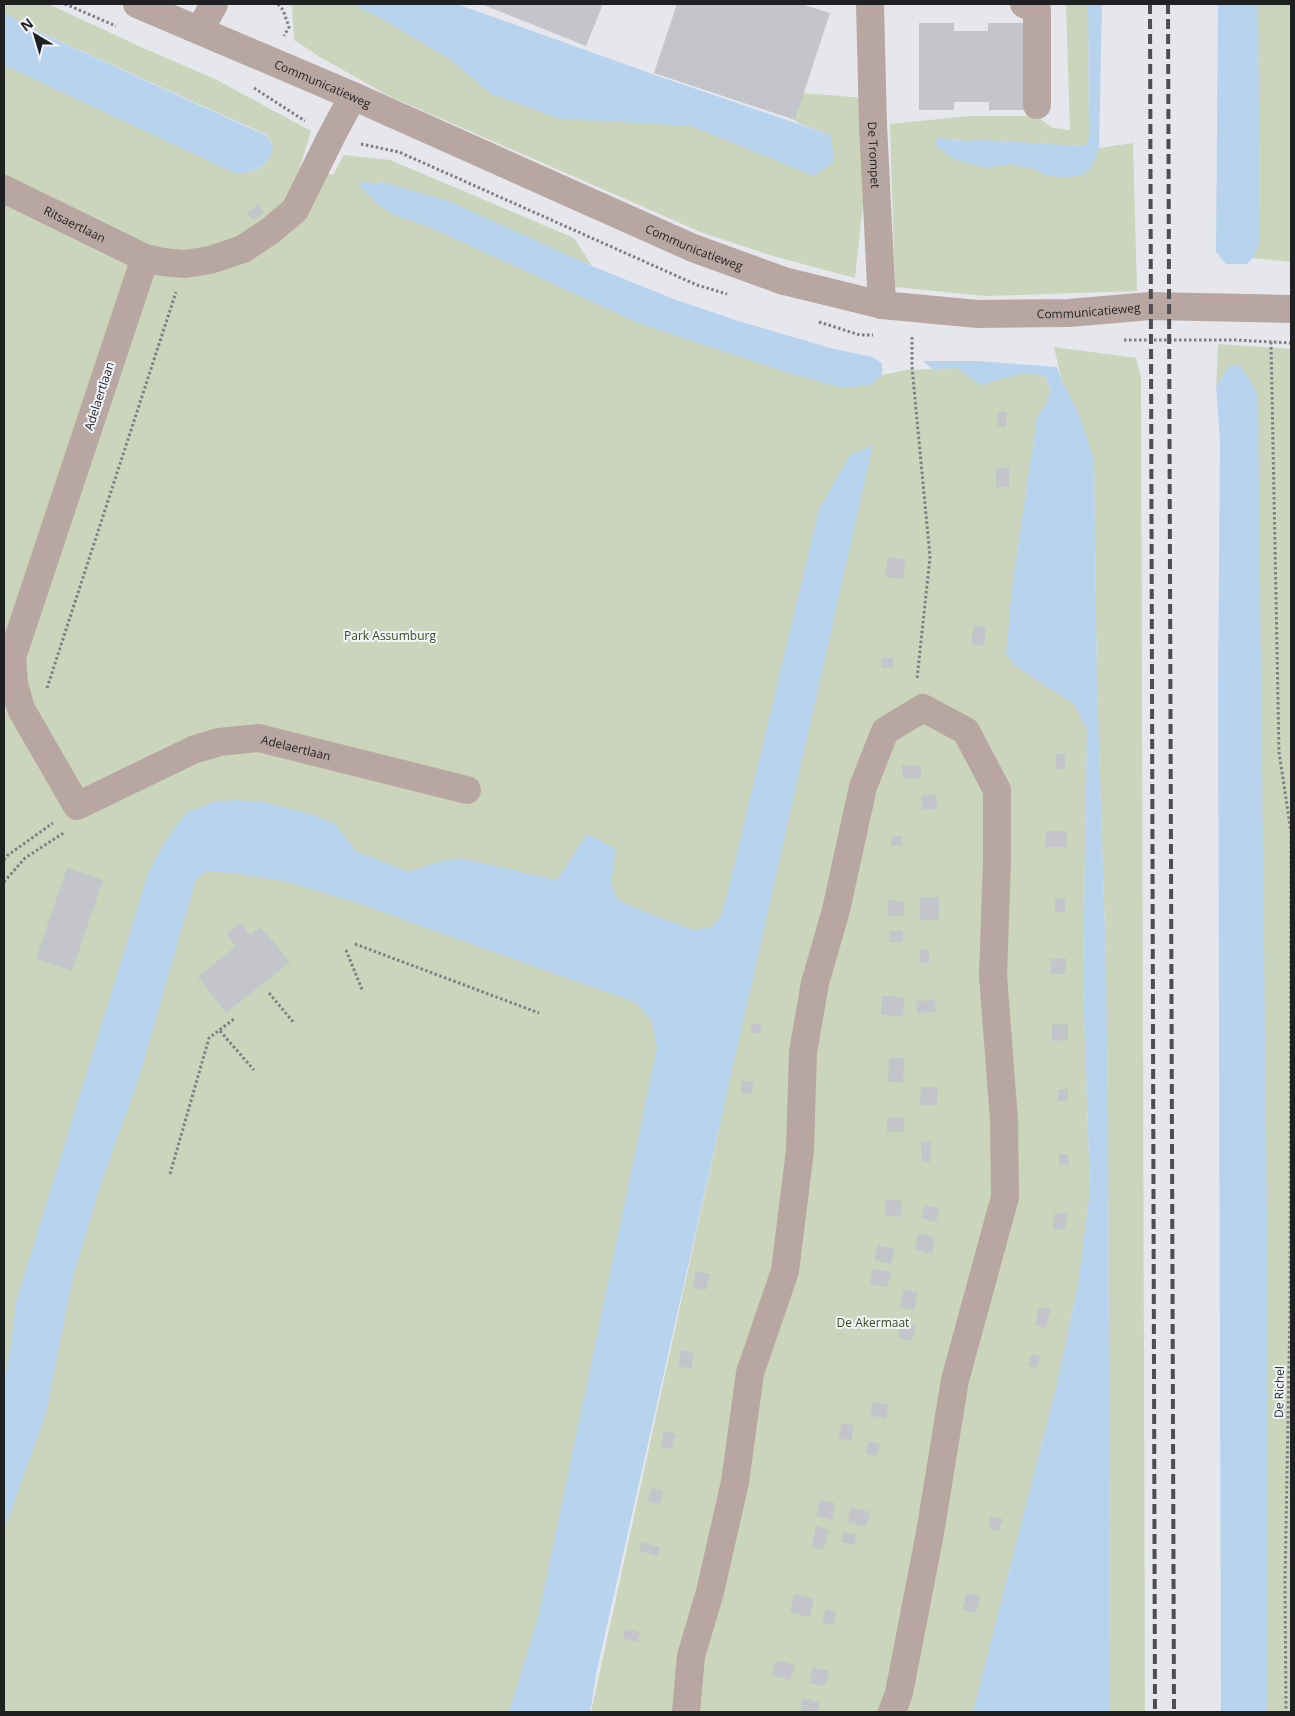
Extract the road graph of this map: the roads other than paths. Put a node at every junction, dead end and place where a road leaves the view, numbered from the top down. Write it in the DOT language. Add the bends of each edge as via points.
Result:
graph roads {
  1 [pos="137,4"];
  2 [pos="214,4"];
  3 [pos="870,4"];
  4 [pos="1024,4"];
  5 [pos="200,30"];
  6 [pos="353,96"];
  7 [pos="1037,104"];
  8 [pos="4,189"];
  9 [pos="145,258"];
  10 [pos="882,305"];
  11 [pos="1291,309"];
  12 [pos="467,790"];
  13 [pos="686,1712"];
  14 [pos="892,1712"];
  1 -- 5 [label="street, Communicatieweg"];
  2 -- 5 [label="street"];
  3 -- 10 [label="street, De Trompet"];
  4 -- 7 [label="street" via="1037,10"];
  5 -- 6 [label="street, Communicatieweg"];
  6 -- 9 [label="street" via="295,210 270,231 243,248 210,260 185,264"];
  6 -- 10 [label="street, Communicatieweg" via="693,248 784,281"];
  8 -- 9 [label="street, Ritsaertlaan"];
  9 -- 12 [label="street, Adelaertlaan" via="12,657 14,684 21,709 74,818 193,750 218,742 259,738"];
  10 -- 11 [label="street, Communicatieweg" via="978,314 1069,313 1150,306"];
  13 -- 14 [label="street" via="691,1656 710,1592 735,1482 750,1373 785,1271 800,1150 803,1052 814,983 836,910 863,787 885,731 923,708 966,731 997,790 993,975 1004,1120 1005,1197 955,1380 930,1533 899,1692"];
}
